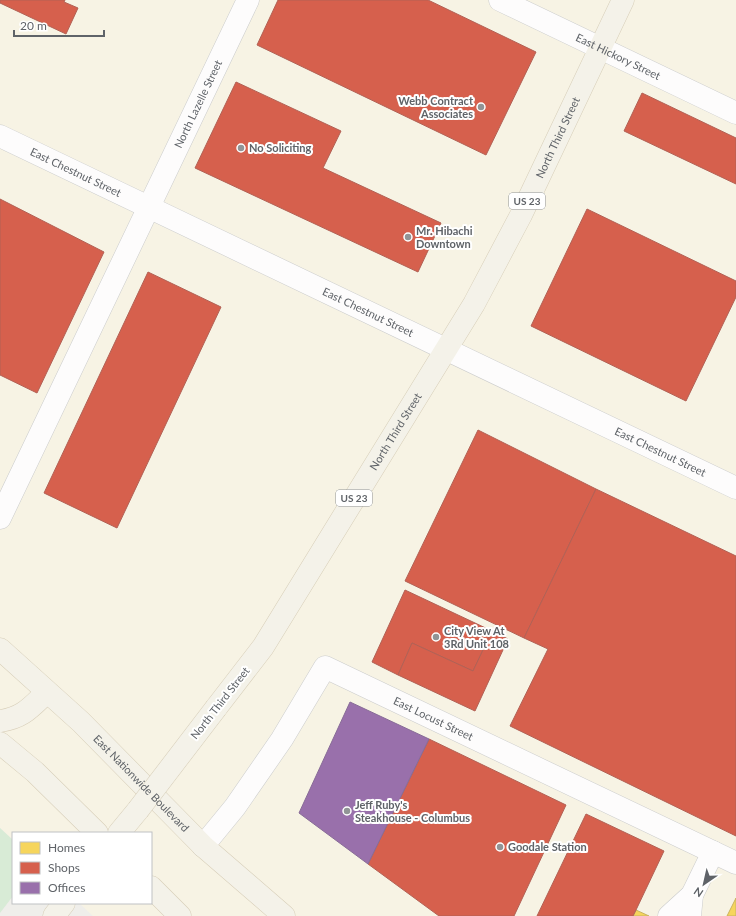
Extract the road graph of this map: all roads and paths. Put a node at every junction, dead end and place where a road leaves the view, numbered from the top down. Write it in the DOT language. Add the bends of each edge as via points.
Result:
graph roads {
  1 [pos="248,0"];
  2 [pos="500,0"];
  3 [pos="623,0"];
  4 [pos="601,48"];
  5 [pos="736,113"];
  6 [pos="0,136"];
  7 [pos="148,207"];
  8 [pos="446,350"];
  9 [pos="736,488"];
  10 [pos="0,518"];
  11 [pos="0,649"];
  12 [pos="47,692"];
  13 [pos="0,721"];
  14 [pos="0,743"];
  15 [pos="96,832"];
  16 [pos="120,832"];
  17 [pos="203,846"];
  18 [pos="713,852"];
  19 [pos="736,864"];
  20 [pos="152,888"];
  21 [pos="63,904"];
  22 [pos="691,906"];
  23 [pos="54,916"];
  24 [pos="180,916"];
  25 [pos="284,916"];
  26 [pos="669,916"];
  1 -- 7 [label="street, North Lazelle Street"];
  2 -- 4 [label="street, East Hickory Street"];
  3 -- 4 [label="main road, North Third Street / US 23"];
  4 -- 5 [label="street, East Hickory Street"];
  4 -- 8 [label="main road, North Third Street / US 23" via="521,215 474,304"];
  6 -- 7 [label="street, East Chestnut Street"];
  7 -- 8 [label="street, East Chestnut Street"];
  7 -- 10 [label="street, North Lazelle Street"];
  8 -- 9 [label="street, East Chestnut Street"];
  8 -- 16 [label="main road, North Third Street / US 23, bridge" via="264,647"];
  11 -- 12 [label="main road, East Nationwide Boulevard"];
  12 -- 13 [label="main road" via="26,713 11,720"];
  12 -- 17 [label="main road, East Nationwide Boulevard" via="81,722"];
  14 -- 15 [label="main road" via="35,772"];
  17 -- 18 [label="street, East Locust Street" via="235,807 282,739 325,667"];
  17 -- 25 [label="main road, East Nationwide Boulevard"];
  18 -- 19 [label="street, East Locust Street"];
  18 -- 22 [label="street"];
  20 -- 24 [label="main road"];
  21 -- 23 [label="main road"];
  22 -- 26 [label="street"];
}
